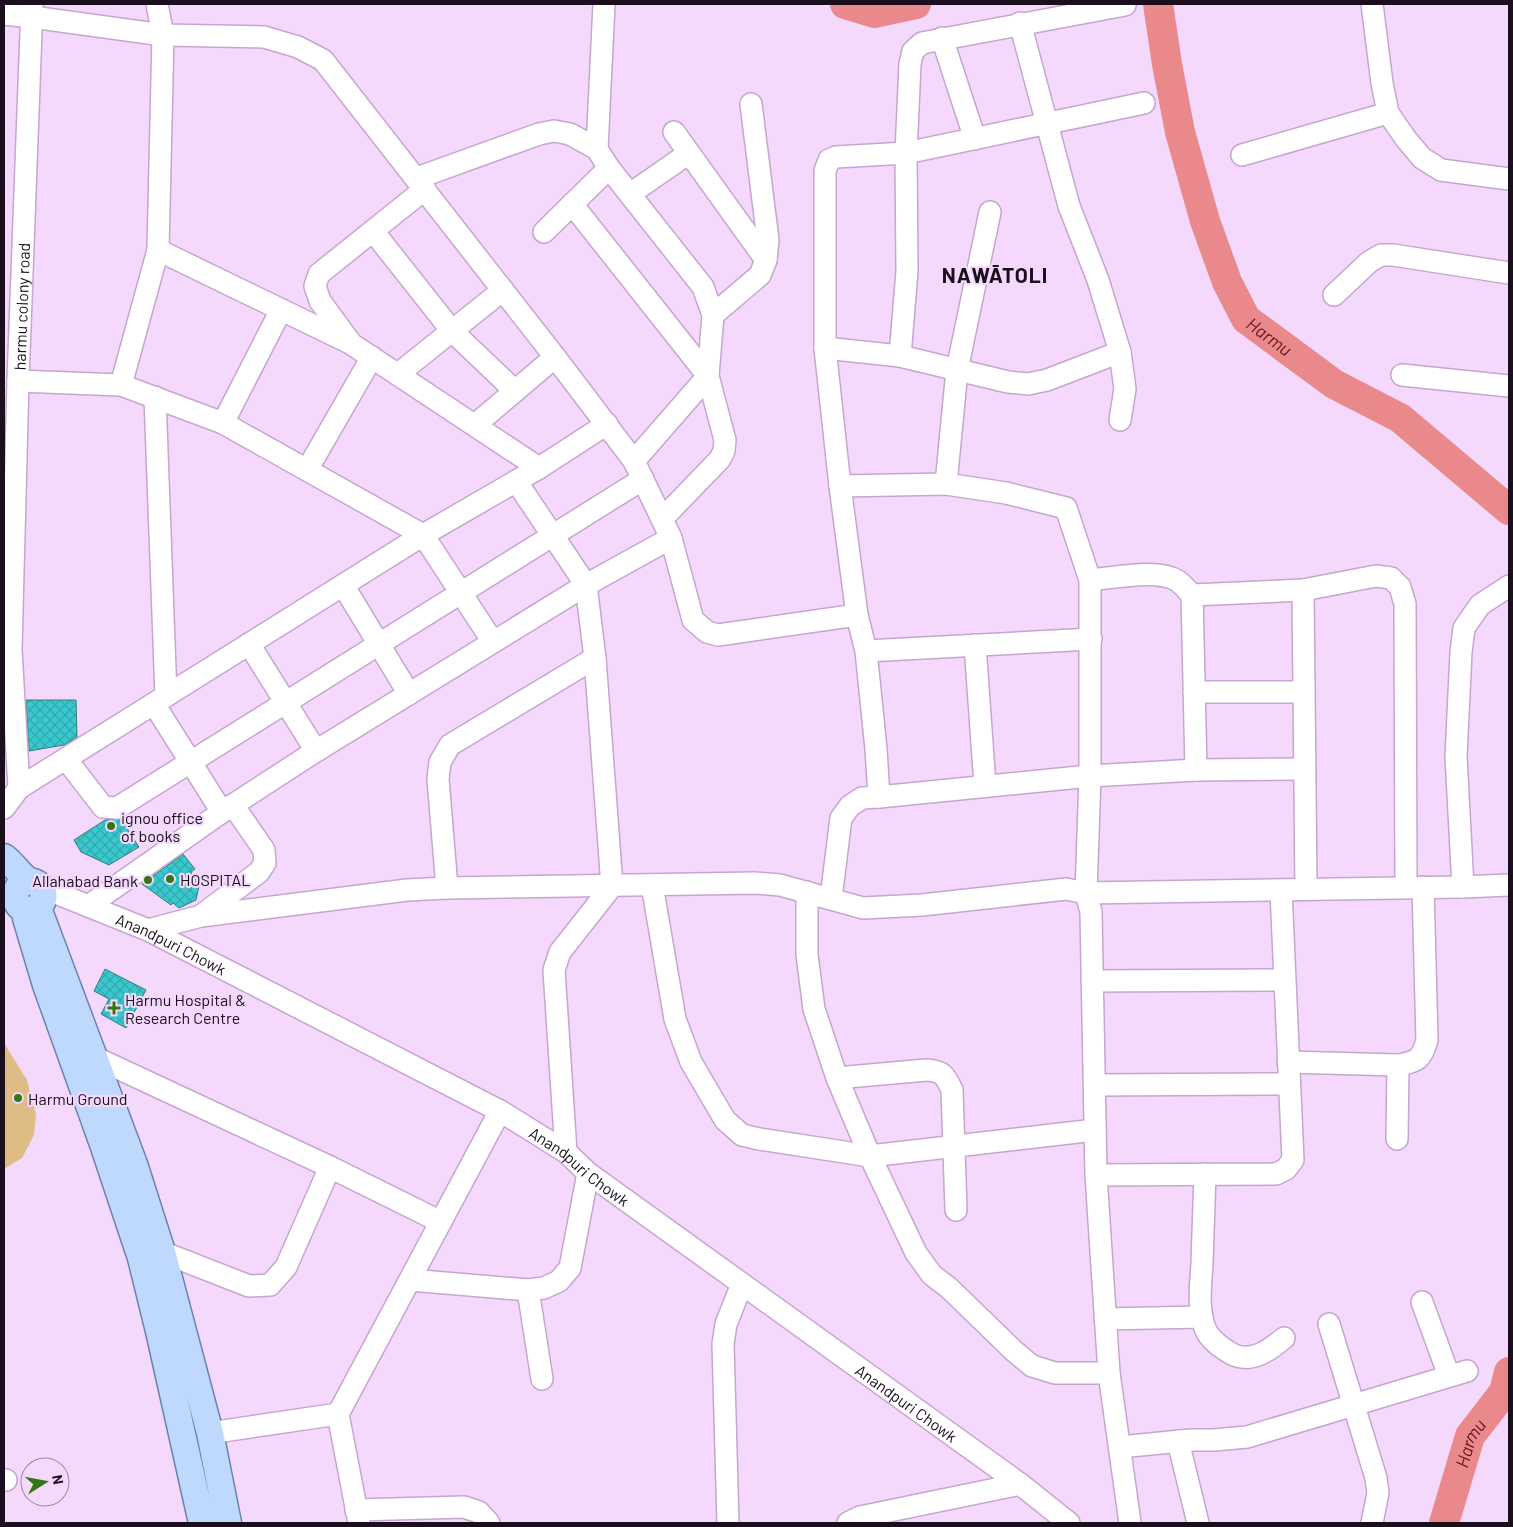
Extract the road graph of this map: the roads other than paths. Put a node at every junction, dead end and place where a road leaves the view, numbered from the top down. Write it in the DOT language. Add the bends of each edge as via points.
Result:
graph roads {
  1 [pos="157,4"];
  2 [pos="604,4"];
  3 [pos="1372,4"];
  4 [pos="1125,5"];
  5 [pos="32,10"];
  6 [pos="4,14"];
  7 [pos="1020,24"];
  8 [pos="163,35"];
  9 [pos="942,38"];
  10 [pos="1144,102"];
  11 [pos="751,104"];
  12 [pos="1388,113"];
  13 [pos="1047,123"];
  14 [pos="674,132"];
  15 [pos="975,139"];
  16 [pos="597,149"];
  17 [pos="689,153"];
  18 [pos="906,153"];
  19 [pos="1242,154"];
  20 [pos="609,168"];
  21 [pos="1509,179"];
  22 [pos="421,184"];
  23 [pos="630,194"];
  24 [pos="572,204"];
  25 [pos="990,212"];
  26 [pos="372,231"];
  27 [pos="544,232"];
  28 [pos="158,250"];
  29 [pos="766,260"];
  30 [pos="1509,273"];
  31 [pos="503,290"];
  32 [pos="1334,295"];
  33 [pos="281,310"];
  34 [pos="713,316"];
  35 [pos="452,331"];
  36 [pos="12,335"];
  37 [pos="350,343"];
  38 [pos="825,348"];
  39 [pos="1120,352"];
  40 [pos="900,356"];
  41 [pos="372,357"];
  42 [pos="555,357"];
  43 [pos="957,370"];
  44 [pos="398,374"];
  45 [pos="1402,375"];
  46 [pos="708,376"];
  47 [pos="18,381"];
  48 [pos="121,385"];
  49 [pos="1509,386"];
  50 [pos="515,391"];
  51 [pos="155,397"];
  52 [pos="1120,420"];
  53 [pos="223,423"];
  54 [pos="607,424"];
  55 [pos="475,425"];
  56 [pos="540,468"];
  57 [pos="307,470"];
  58 [pos="638,470"];
  59 [pos="516,481"];
  60 [pos="946,484"];
  61 [pos="840,486"];
  62 [pos="666,529"];
  63 [pos="423,535"];
  64 [pos="553,535"];
  65 [pos="1090,580"];
  66 [pos="343,585"];
  67 [pos="586,585"];
  68 [pos="1509,586"];
  69 [pos="1302,590"];
  70 [pos="461,593"];
  71 [pos="1192,595"];
  72 [pos="858,615"];
  73 [pos="1091,639"];
  74 [pos="493,642"];
  75 [pos="250,644"];
  76 [pos="379,644"];
  77 [pos="975,645"];
  78 [pos="866,651"];
  79 [pos="595,658"];
  80 [pos="1194,692"];
  81 [pos="1304,692"];
  82 [pos="410,694"];
  83 [pos="160,700"];
  84 [pos="286,702"];
  85 [pos="316,751"];
  86 [pos="66,759"];
  87 [pos="191,762"];
  88 [pos="1305,769"];
  89 [pos="1196,770"];
  90 [pos="1090,776"];
  91 [pos="985,785"];
  92 [pos="19,788"];
  93 [pos="878,797"];
  94 [pos="4,808"];
  95 [pos="228,808"];
  96 [pos="4,857"];
  97 [pos="652,885"];
  98 [pos="1509,885"];
  99 [pos="612,886"];
  100 [pos="1414,887"];
  101 [pos="1463,887"];
  102 [pos="447,888"];
  103 [pos="1306,889"];
  104 [pos="1280,890"];
  105 [pos="25,892"];
  106 [pos="807,892"];
  107 [pos="1086,893"];
  108 [pos="831,898"];
  109 [pos="88,906"];
  110 [pos="201,916"];
  111 [pos="148,930"];
  112 [pos="1092,980"];
  113 [pos="1284,980"];
  114 [pos="94,1057"];
  115 [pos="1288,1062"];
  116 [pos="1398,1066"];
  117 [pos="837,1078"];
  118 [pos="1289,1084"];
  119 [pos="1095,1085"];
  120 [pos="500,1111"];
  121 [pos="1095,1130"];
  122 [pos="1397,1139"];
  123 [pos="954,1147"];
  124 [pos="566,1152"];
  125 [pos="870,1156"];
  126 [pos="330,1167"];
  127 [pos="588,1173"];
  128 [pos="1205,1174"];
  129 [pos="1096,1175"];
  130 [pos="956,1210"];
  131 [pos="441,1222"];
  132 [pos="162,1252"];
  133 [pos="410,1280"];
  134 [pos="742,1284"];
  135 [pos="528,1290"];
  136 [pos="1422,1302"];
  137 [pos="1202,1317"];
  138 [pos="1106,1319"];
  139 [pos="1329,1324"];
  140 [pos="1284,1338"];
  141 [pos="1109,1373"];
  142 [pos="542,1378"];
  143 [pos="1354,1405"];
  144 [pos="338,1414"];
  145 [pos="210,1433"];
  146 [pos="1178,1441"];
  147 [pos="1120,1447"];
  148 [pos="1020,1484"];
  149 [pos="358,1517"];
  150 [pos="202,1523"];
  151 [pos="228,1523"];
  152 [pos="489,1523"];
  153 [pos="728,1523"];
  154 [pos="848,1523"];
  155 [pos="1069,1523"];
  156 [pos="1130,1523"];
  157 [pos="1198,1523"];
  158 [pos="1372,1523"];
  1 -- 8 [label="street"];
  2 -- 16 [label="street"];
  3 -- 12 [label="street"];
  4 -- 7 [label="street"];
  5 -- 6 [label="street"];
  5 -- 8 [label="street"];
  5 -- 36 [label="street, harmu colony road"];
  7 -- 9 [label="street"];
  7 -- 13 [label="street"];
  8 -- 22 [label="street" via="264,37 298,46 323,60"];
  8 -- 28 [label="street"];
  9 -- 15 [label="street"];
  9 -- 18 [label="street" via="922,42 913,51"];
  10 -- 13 [label="street"];
  11 -- 29 [label="street" via="768,240"];
  12 -- 19 [label="street"];
  12 -- 21 [label="street" via="1422,158 1441,170"];
  13 -- 15 [label="street"];
  13 -- 39 [label="street" via="1070,206 1098,280"];
  14 -- 17 [label="street"];
  15 -- 18 [label="street"];
  16 -- 20 [label="street"];
  16 -- 22 [label="street" via="570,134 554,130"];
  17 -- 23 [label="street"];
  17 -- 29 [label="street"];
  18 -- 38 [label="street" via="829,160 825,170"];
  18 -- 40 [label="street" via="907,271"];
  20 -- 23 [label="street"];
  20 -- 24 [label="street"];
  22 -- 26 [label="street"];
  22 -- 31 [label="street"];
  23 -- 34 [label="street" via="703,287"];
  24 -- 27 [label="street"];
  24 -- 46 [label="street"];
  25 -- 43 [label="street"];
  26 -- 35 [label="street"];
  26 -- 37 [label="street" via="319,274 315,286 320,301"];
  28 -- 33 [label="street"];
  28 -- 48 [label="street"];
  29 -- 34 [label="street" via="760,276"];
  30 -- 32 [label="street" via="1381,255"];
  31 -- 35 [label="street"];
  31 -- 42 [label="street"];
  33 -- 37 [label="street"];
  33 -- 53 [label="street"];
  34 -- 46 [label="street"];
  35 -- 44 [label="street"];
  35 -- 50 [label="street"];
  36 -- 47 [label="street, harmu colony road"];
  37 -- 41 [label="street"];
  38 -- 40 [label="street"];
  38 -- 61 [label="street"];
  39 -- 43 [label="street" via="1028,384"];
  39 -- 52 [label="street" via="1124,390"];
  40 -- 43 [label="street"];
  41 -- 44 [label="street"];
  41 -- 57 [label="street"];
  42 -- 50 [label="street"];
  42 -- 54 [label="street"];
  43 -- 60 [label="street"];
  44 -- 55 [label="street"];
  45 -- 49 [label="street"];
  46 -- 58 [label="street"];
  46 -- 62 [label="street" via="725,440 724,451"];
  47 -- 48 [label="street"];
  47 -- 92 [label="street, harmu colony road" via="11,649"];
  48 -- 51 [label="street"];
  50 -- 55 [label="street"];
  51 -- 53 [label="street"];
  51 -- 83 [label="street"];
  53 -- 57 [label="street"];
  54 -- 56 [label="street"];
  54 -- 58 [label="street"];
  55 -- 56 [label="street"];
  56 -- 59 [label="street"];
  57 -- 63 [label="street"];
  58 -- 62 [label="street"];
  58 -- 64 [label="street"];
  59 -- 63 [label="street"];
  59 -- 64 [label="street"];
  60 -- 61 [label="street"];
  60 -- 65 [label="street" via="1006,493 1066,508"];
  61 -- 72 [label="street"];
  62 -- 67 [label="street"];
  62 -- 72 [label="street" via="693,620 707,632 718,634"];
  63 -- 66 [label="street"];
  63 -- 70 [label="street"];
  64 -- 67 [label="street"];
  64 -- 70 [label="street"];
  65 -- 71 [label="street" via="1164,576 1179,581"];
  65 -- 73 [label="street"];
  66 -- 75 [label="street"];
  66 -- 76 [label="street"];
  67 -- 74 [label="street"];
  67 -- 79 [label="street"];
  68 -- 101 [label="street" via="1480,605 1464,628 1456,758"];
  69 -- 71 [label="street"];
  69 -- 81 [label="street"];
  69 -- 100 [label="street" via="1376,576 1391,578 1400,587 1405,604"];
  70 -- 74 [label="street"];
  70 -- 76 [label="street"];
  71 -- 80 [label="street"];
  72 -- 78 [label="street"];
  73 -- 77 [label="street"];
  73 -- 90 [label="street"];
  74 -- 82 [label="street"];
  75 -- 83 [label="street"];
  75 -- 84 [label="street"];
  76 -- 82 [label="street"];
  76 -- 84 [label="street"];
  77 -- 78 [label="street"];
  77 -- 91 [label="street"];
  78 -- 93 [label="street"];
  79 -- 99 [label="street"];
  79 -- 102 [label="street" via="450,746 440,762 438,779"];
  80 -- 81 [label="street"];
  80 -- 89 [label="street"];
  81 -- 88 [label="street"];
  82 -- 85 [label="street"];
  83 -- 86 [label="street"];
  83 -- 87 [label="street"];
  84 -- 85 [label="street"];
  84 -- 87 [label="street"];
  85 -- 95 [label="street"];
  86 -- 87 [label="street" via="103,807 110,808 117,808"];
  86 -- 92 [label="street"];
  87 -- 95 [label="street"];
  88 -- 89 [label="street"];
  88 -- 103 [label="street"];
  89 -- 90 [label="street"];
  90 -- 91 [label="street"];
  90 -- 107 [label="street"];
  91 -- 93 [label="street"];
  92 -- 94 [label="street"];
  93 -- 108 [label="street" via="862,798 841,818"];
  95 -- 109 [label="street"];
  95 -- 110 [label="street" via="264,850 265,863 259,872"];
  96 -- 105 [label="main road"];
  97 -- 99 [label="street"];
  97 -- 106 [label="street" via="755,883"];
  97 -- 125 [label="street" via="675,1019 691,1062 725,1120 742,1135"];
  98 -- 101 [label="street"];
  99 -- 102 [label="street"];
  99 -- 124 [label="street" via="560,952 554,970"];
  100 -- 101 [label="street"];
  100 -- 103 [label="street"];
  100 -- 116 [label="street" via="1427,1040 1423,1054 1413,1063"];
  102 -- 110 [label="street" via="407,890"];
  103 -- 104 [label="street"];
  104 -- 107 [label="street"];
  104 -- 113 [label="street"];
  105 -- 109 [label="street, Anandpuri Chowk"];
  105 -- 114 [label="main road" via="69,987"];
  105 -- 150 [label="main road" via="46,985 141,1258"];
  106 -- 108 [label="street"];
  106 -- 117 [label="street" via="807,955 814,1009"];
  107 -- 108 [label="street" via="1066,888 863,908"];
  107 -- 112 [label="street" via="1091,912"];
  109 -- 111 [label="street, Anandpuri Chowk"];
  110 -- 111 [label="street"];
  111 -- 120 [label="street, Anandpuri Chowk"];
  112 -- 113 [label="street"];
  112 -- 119 [label="street"];
  113 -- 115 [label="street"];
  114 -- 126 [label="street"];
  114 -- 132 [label="main road" via="134,1164"];
  115 -- 116 [label="street"];
  115 -- 118 [label="street"];
  116 -- 122 [label="street"];
  117 -- 123 [label="street" via="938,1071 946,1077 952,1090"];
  117 -- 125 [label="street"];
  118 -- 119 [label="street"];
  118 -- 128 [label="street" via="1293,1160 1286,1170 1276,1174"];
  119 -- 121 [label="street"];
  120 -- 124 [label="street, Anandpuri Chowk"];
  120 -- 131 [label="street"];
  121 -- 123 [label="street"];
  121 -- 129 [label="street"];
  123 -- 125 [label="street"];
  123 -- 130 [label="street"];
  124 -- 127 [label="street, Anandpuri Chowk"];
  125 -- 141 [label="street" via="916,1253 932,1275 1014,1351 1032,1366 1055,1373"];
  126 -- 131 [label="street"];
  126 -- 132 [label="street" via="286,1267 270,1285 249,1286"];
  127 -- 134 [label="street, Anandpuri Chowk"];
  127 -- 135 [label="street" via="570,1268 559,1281 544,1288"];
  128 -- 129 [label="street"];
  128 -- 137 [label="street"];
  129 -- 138 [label="street"];
  131 -- 133 [label="street"];
  132 -- 145 [label="main road"];
  133 -- 135 [label="street"];
  133 -- 144 [label="street"];
  134 -- 148 [label="street, Anandpuri Chowk"];
  134 -- 153 [label="street" via="726,1324 723,1344"];
  135 -- 142 [label="street"];
  136 -- 143 [label="street" via="1458,1374"];
  137 -- 138 [label="street"];
  137 -- 140 [label="street" via="1206,1330 1220,1347 1236,1356 1254,1356 1270,1350"];
  138 -- 141 [label="street"];
  139 -- 143 [label="street"];
  141 -- 147 [label="street"];
  143 -- 146 [label="street" via="1247,1436"];
  143 -- 158 [label="street" via="1376,1478 1378,1493"];
  144 -- 145 [label="street"];
  144 -- 149 [label="street"];
  145 -- 151 [label="main road"];
  146 -- 147 [label="street"];
  146 -- 157 [label="street"];
  147 -- 156 [label="street"];
  148 -- 154 [label="street" via="860,1517"];
  148 -- 155 [label="street, Anandpuri Chowk"];
  149 -- 152 [label="street" via="464,1507 479,1512"];
}
